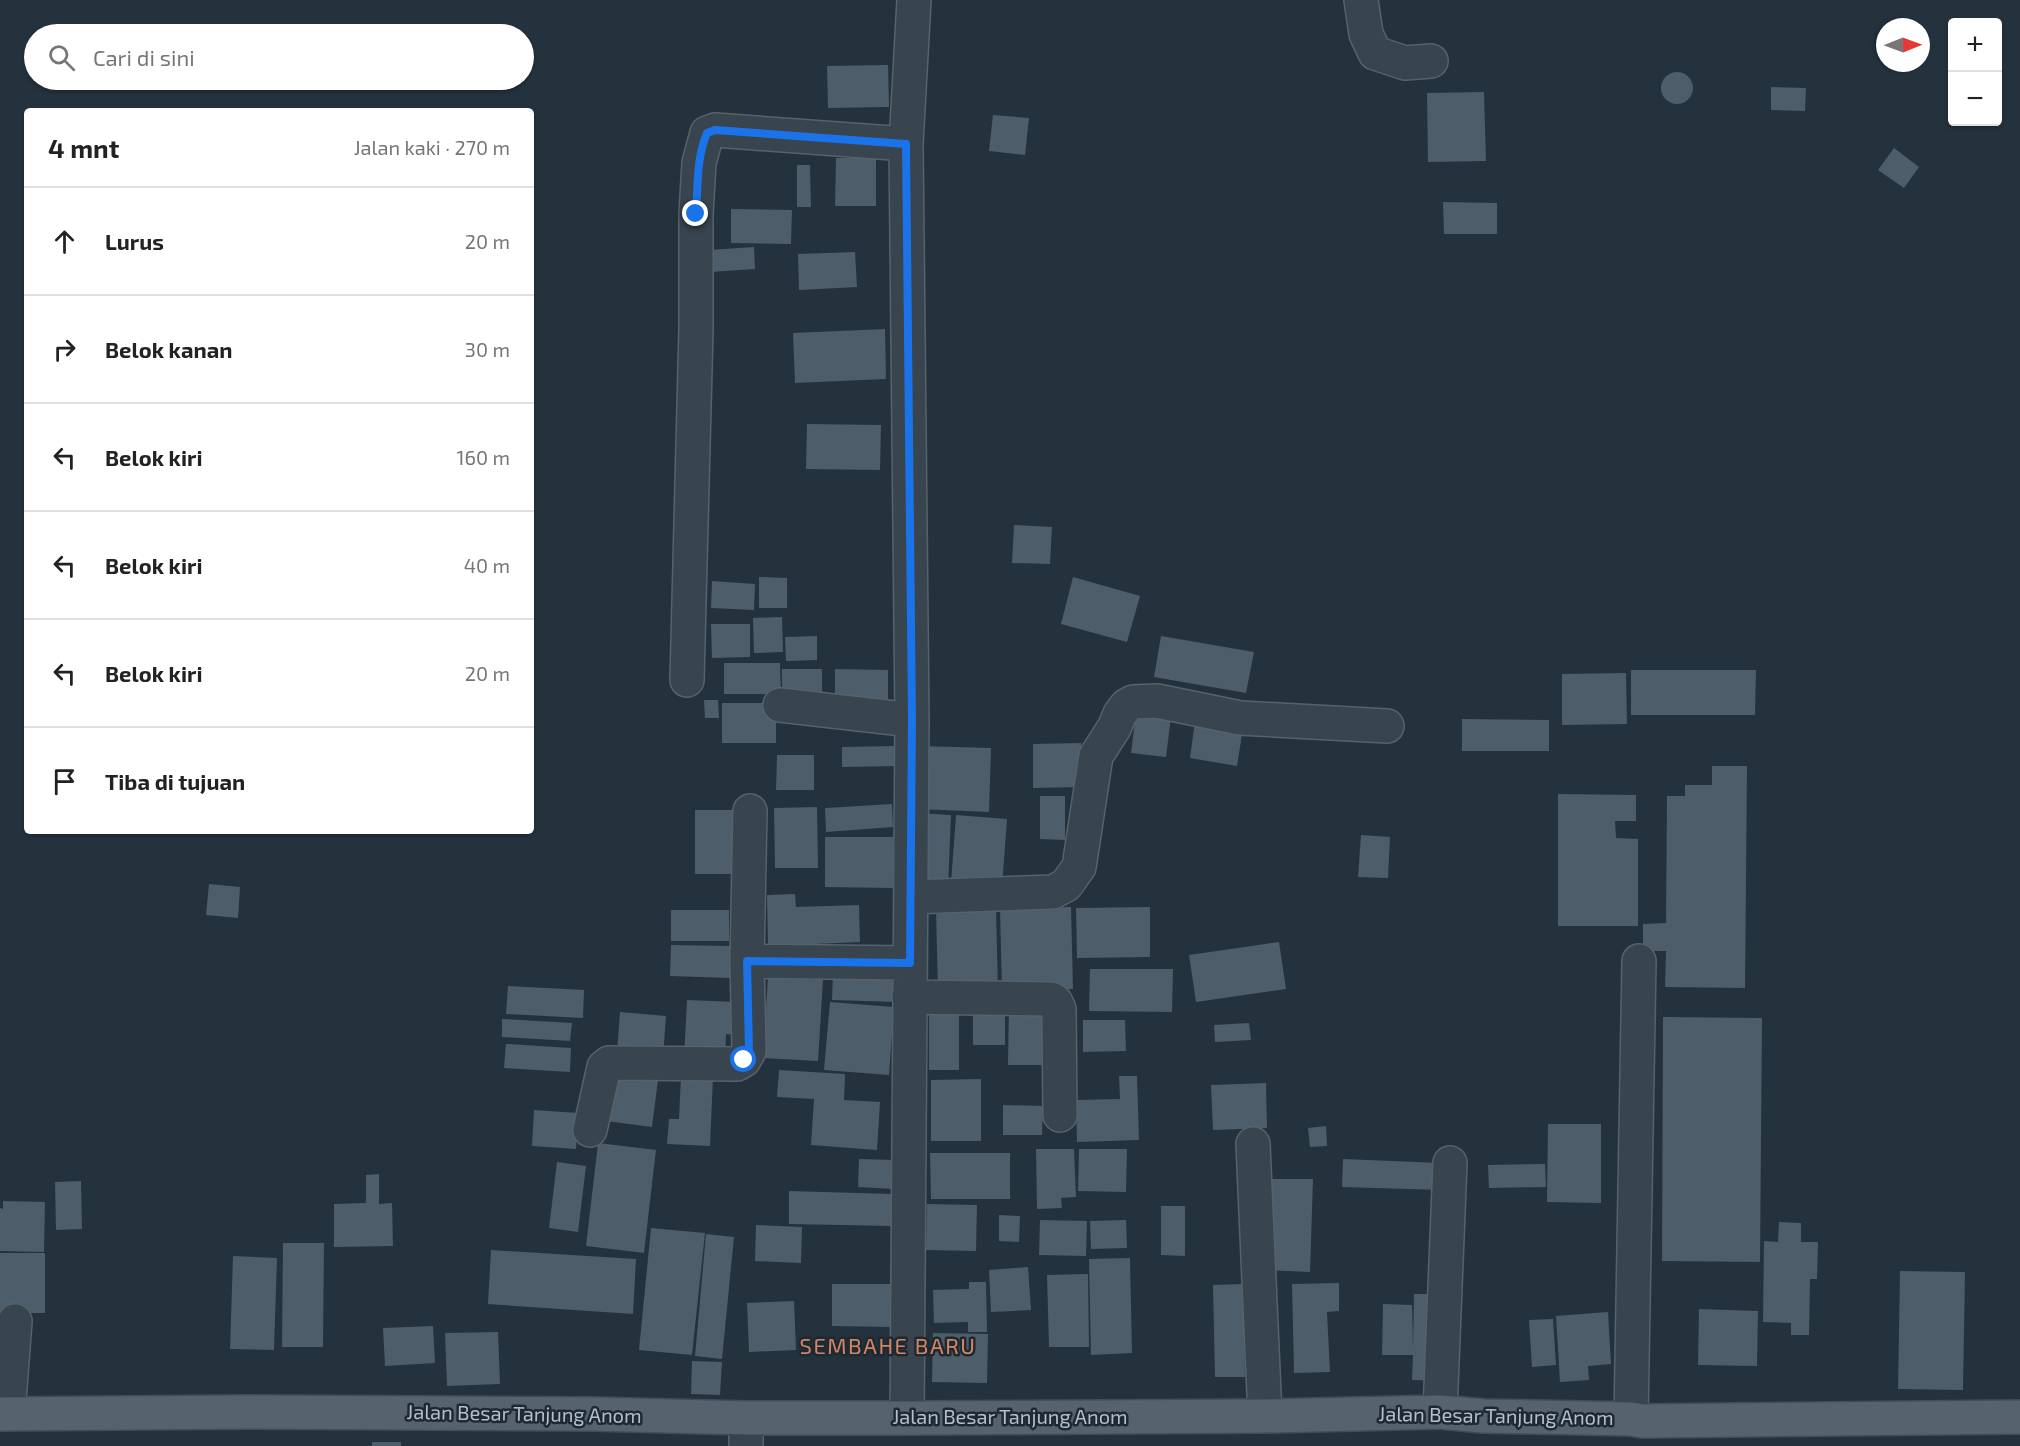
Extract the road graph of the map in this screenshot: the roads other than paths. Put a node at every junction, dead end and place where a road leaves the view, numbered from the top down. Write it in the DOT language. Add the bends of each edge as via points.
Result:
graph roads {
  1 [pos="914,0"];
  2 [pos="1361,0"];
  3 [pos="1431,61"];
  4 [pos="906,144"];
  5 [pos="687,680"];
  6 [pos="780,705"];
  7 [pos="912,720"];
  8 [pos="1387,726"];
  9 [pos="750,811"];
  10 [pos="911,897"];
  11 [pos="747,961"];
  12 [pos="1639,961"];
  13 [pos="910,963"];
  14 [pos="909,997"];
  15 [pos="1060,1115"];
  16 [pos="590,1130"];
  17 [pos="1253,1144"];
  18 [pos="1450,1163"];
  19 [pos="15,1321"];
  20 [pos="1440,1412"];
  21 [pos="4,1414"];
  22 [pos="1265,1416"];
  23 [pos="907,1418"];
  24 [pos="2020,1418"];
  25 [pos="1631,1419"];
  26 [pos="746,1432"];
  1 -- 4 [label="street"];
  2 -- 3 [label="street" via="1366,34 1376,53 1405,63"];
  4 -- 5 [label="street" via="715,130 707,133 703,142 696,214"];
  4 -- 7 [label="street"];
  6 -- 7 [label="street"];
  7 -- 10 [label="street"];
  8 -- 10 [label="street" via="1240,718 1157,701 1133,702 1126,705 1096,756 1079,867 1066,885 1053,892"];
  9 -- 11 [label="street"];
  10 -- 13 [label="street"];
  11 -- 13 [label="street"];
  11 -- 16 [label="street" via="749,1051 744,1060 736,1064 609,1063 604,1067"];
  12 -- 25 [label="street"];
  13 -- 14 [label="street"];
  14 -- 15 [label="street" via="1055,1001 1059,1009"];
  14 -- 23 [label="street"];
  17 -- 22 [label="street"];
  18 -- 20 [label="street"];
  19 -- 21 [label="street"];
  20 -- 22 [label="main road, Jalan Besar Tanjung Anom"];
  20 -- 25 [label="main road, Jalan Besar Tanjung Anom"];
  21 -- 26 [label="main road, Jalan Besar Tanjung Anom" via="580,1414"];
  22 -- 23 [label="main road, Jalan Besar Tanjung Anom"];
  23 -- 26 [label="main road, Jalan Besar Tanjung Anom"];
  24 -- 25 [label="main road, Jalan Besar Tanjung Anom"];
}
